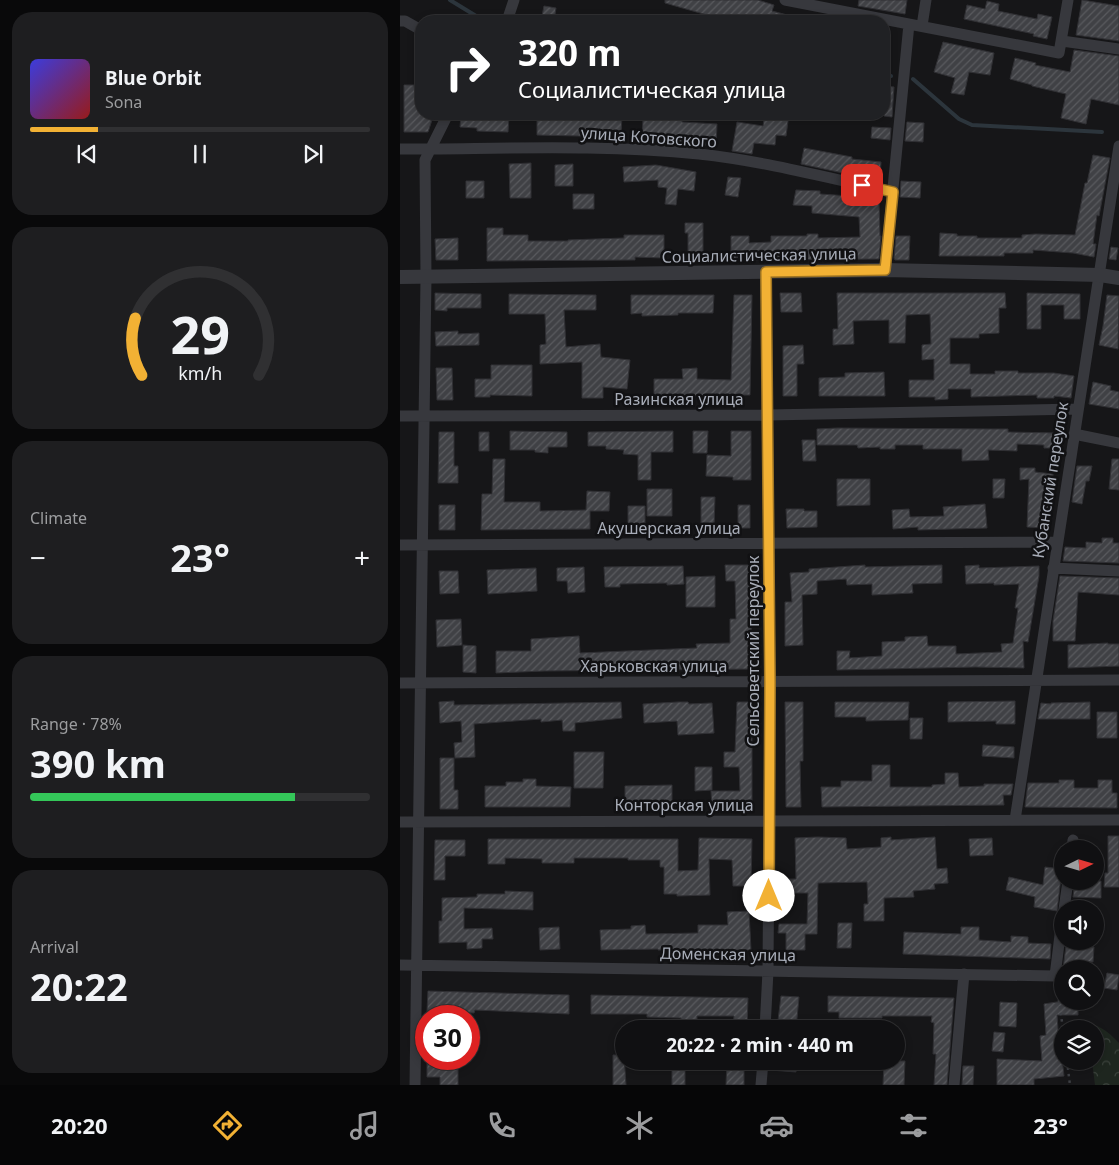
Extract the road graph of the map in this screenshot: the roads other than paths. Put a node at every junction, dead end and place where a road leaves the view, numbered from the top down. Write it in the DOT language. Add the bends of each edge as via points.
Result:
graph roads {
  1 [pos="514,0"];
  2 [pos="926,0"];
  3 [pos="1068,0"];
  4 [pos="789,1"];
  5 [pos="509,15"];
  6 [pos="862,15"];
  7 [pos="890,20"];
  8 [pos="400,21"];
  9 [pos="909,24"];
  10 [pos="922,26"];
  11 [pos="415,27"];
  12 [pos="1062,41"];
  13 [pos="1119,49"];
  14 [pos="445,120"];
  15 [pos="1119,146"];
  16 [pos="400,149"];
  17 [pos="431,149"];
  18 [pos="893,192"];
  19 [pos="885,270"];
  20 [pos="766,272"];
  21 [pos="1100,275"];
  22 [pos="400,277"];
  23 [pos="426,277"];
  24 [pos="1119,278"];
  25 [pos="1078,409"];
  26 [pos="768,415"];
  27 [pos="400,416"];
  28 [pos="423,416"];
  29 [pos="1074,434"];
  30 [pos="1119,443"];
  31 [pos="1057,542"];
  32 [pos="769,544"];
  33 [pos="400,545"];
  34 [pos="422,545"];
  35 [pos="1053,568"];
  36 [pos="1119,571"];
  37 [pos="1036,680"];
  38 [pos="1119,680"];
  39 [pos="770,682"];
  40 [pos="400,683"];
  41 [pos="420,683"];
  42 [pos="1015,820"];
  43 [pos="1119,820"];
  44 [pos="769,821"];
  45 [pos="400,822"];
  46 [pos="418,822"];
  47 [pos="1058,950"];
  48 [pos="400,965"];
  49 [pos="416,965"];
  50 [pos="768,971"];
  51 [pos="964,974"];
  52 [pos="765,1020"];
  53 [pos="763,1070"];
  54 [pos="414,1085"];
  55 [pos="762,1085"];
  56 [pos="954,1085"];
  1 -- 5 [label="street"];
  2 -- 10 [label="street"];
  3 -- 12 [label="street"];
  4 -- 6 [label="street"];
  7 -- 9 [label="street"];
  8 -- 11 [label="street"];
  9 -- 10 [label="street"];
  9 -- 18 [label="street"];
  10 -- 12 [label="street" via="1059,53"];
  12 -- 13 [label="street"];
  14 -- 17 [label="street"];
  15 -- 21 [label="street, Кубанский переулок"];
  16 -- 17 [label="street, улица Котовского"];
  17 -- 18 [label="street, улица Котовского" via="641,150 700,154 769,165"];
  17 -- 23 [label="street" via="425,160"];
  18 -- 19 [label="street"];
  19 -- 20 [label="street, Социалистическая улица"];
  19 -- 21 [label="street, Социалистическая улица"];
  20 -- 23 [label="street, Социалистическая улица"];
  20 -- 26 [label="street, Сельсоветский переулок"];
  21 -- 24 [label="street, Социалистическая улица"];
  21 -- 25 [label="street, Кубанский переулок"];
  22 -- 23 [label="street, Социалистическая улица"];
  23 -- 28 [label="street"];
  25 -- 26 [label="street, Разинская улица"];
  25 -- 29 [label="street, Кубанский переулок"];
  26 -- 28 [label="street, Разинская улица"];
  26 -- 32 [label="street, Сельсоветский переулок"];
  27 -- 28 [label="street, Разинская улица"];
  28 -- 34 [label="street"];
  29 -- 30 [label="street"];
  29 -- 31 [label="street, Кубанский переулок"];
  31 -- 32 [label="street, Акушерская улица"];
  31 -- 35 [label="street, Кубанский переулок"];
  32 -- 34 [label="street, Акушерская улица"];
  32 -- 39 [label="street, Сельсоветский переулок"];
  33 -- 34 [label="street, Акушерская улица"];
  34 -- 41 [label="street"];
  35 -- 36 [label="street"];
  35 -- 37 [label="street, Кубанский переулок"];
  37 -- 38 [label="street, Харьковская улица"];
  37 -- 39 [label="street, Харьковская улица"];
  37 -- 42 [label="street, Кубанский переулок"];
  39 -- 41 [label="street, Харьковская улица"];
  39 -- 44 [label="street, Сельсоветский переулок"];
  40 -- 41 [label="street, Харьковская улица"];
  41 -- 46 [label="street"];
  42 -- 43 [label="street, Конторская улица"];
  42 -- 44 [label="street, Конторская улица"];
  44 -- 46 [label="street, Конторская улица"];
  44 -- 50 [label="street, Сельсоветский переулок"];
  45 -- 46 [label="street, Конторская улица"];
  46 -- 49 [label="street"];
  47 -- 51 [label="street, Доменская улица" via="1055,976"];
  48 -- 49 [label="street, Доменская улица"];
  49 -- 50 [label="street, Доменская улица"];
  49 -- 54 [label="street"];
  50 -- 51 [label="street, Доменская улица"];
  50 -- 52 [label="street, Сельсоветский переулок"];
  51 -- 56 [label="street"];
  53 -- 55 [label="street"];
}
